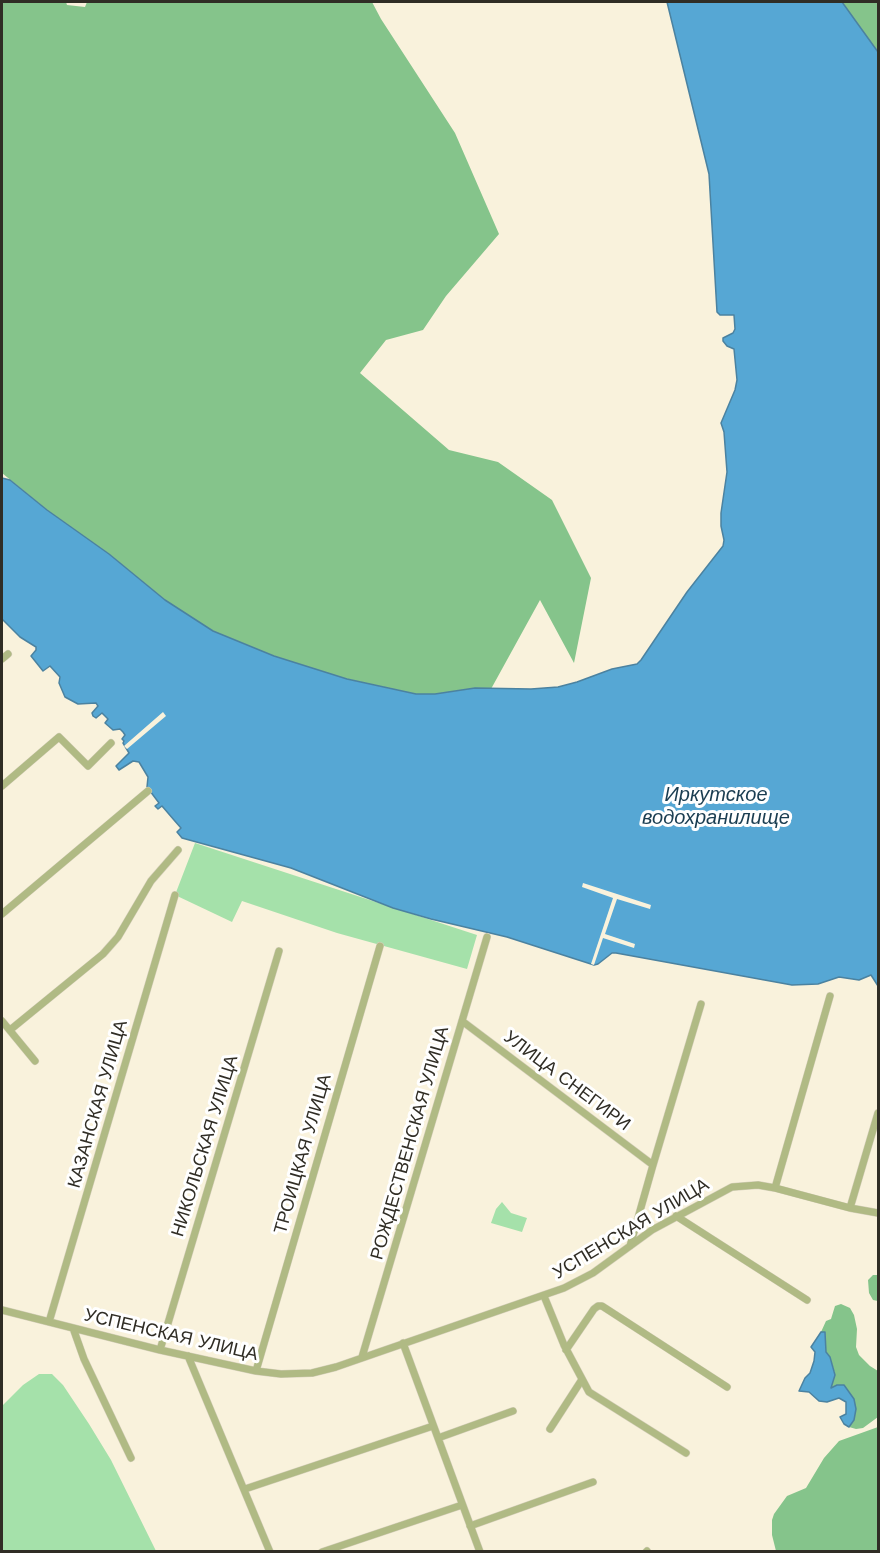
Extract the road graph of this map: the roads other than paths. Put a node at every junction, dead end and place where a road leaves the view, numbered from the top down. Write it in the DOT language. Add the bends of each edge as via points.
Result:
graph roads {
  1 [pos="8,654"];
  2 [pos="2,659"];
  3 [pos="111,743"];
  4 [pos="2,786"];
  5 [pos="148,791"];
  6 [pos="178,850"];
  7 [pos="175,895"];
  8 [pos="2,914"];
  9 [pos="487,937"];
  10 [pos="380,946"];
  11 [pos="279,951"];
  12 [pos="830,996"];
  13 [pos="701,1004"];
  14 [pos="2,1020"];
  15 [pos="462,1021"];
  16 [pos="10,1030"];
  17 [pos="35,1061"];
  18 [pos="879,1113"];
  19 [pos="654,1165"];
  20 [pos="774,1188"];
  21 [pos="850,1208"];
  22 [pos="879,1213"];
  23 [pos="676,1216"];
  24 [pos="630,1246"];
  25 [pos="544,1296"];
  26 [pos="807,1300"];
  27 [pos="2,1310"];
  28 [pos="49,1322"];
  29 [pos="73,1328"];
  30 [pos="403,1343"];
  31 [pos="160,1350"];
  32 [pos="566,1350"];
  33 [pos="188,1356"];
  34 [pos="362,1357"];
  35 [pos="255,1371"];
  36 [pos="582,1381"];
  37 [pos="727,1387"];
  38 [pos="513,1411"];
  39 [pos="433,1426"];
  40 [pos="550,1429"];
  41 [pos="438,1438"];
  42 [pos="686,1453"];
  43 [pos="131,1458"];
  44 [pos="593,1482"];
  45 [pos="245,1489"];
  46 [pos="462,1505"];
  47 [pos="470,1526"];
  48 [pos="270,1551"];
  49 [pos="322,1551"];
  50 [pos="480,1551"];
  1 -- 2 [label="street"];
  3 -- 4 [label="street" via="87,766 59,737"];
  5 -- 8 [label="street"];
  6 -- 16 [label="street" via="151,881 118,937 103,954"];
  7 -- 28 [label="street, КАЗАНСКАЯ УЛИЦА"];
  9 -- 15 [label="street, РОЖДЕСТВЕНСКАЯ УЛИЦА"];
  10 -- 35 [label="street, ТРОИЦКАЯ УЛИЦА"];
  11 -- 31 [label="street, НИКОЛЬСКАЯ УЛИЦА"];
  12 -- 20 [label="street"];
  13 -- 19 [label="street"];
  14 -- 16 [label="street"];
  15 -- 19 [label="street, УЛИЦА СНЕГИРИ"];
  15 -- 34 [label="street, РОЖДЕСТВЕНСКАЯ УЛИЦА"];
  16 -- 17 [label="street"];
  18 -- 21 [label="street"];
  19 -- 24 [label="street"];
  20 -- 21 [label="street, УСПЕНСКАЯ УЛИЦА"];
  20 -- 23 [label="street, УСПЕНСКАЯ УЛИЦА" via="732,1187"];
  21 -- 22 [label="street, УСПЕНСКАЯ УЛИЦА"];
  23 -- 24 [label="street, УСПЕНСКАЯ УЛИЦА"];
  23 -- 26 [label="street"];
  24 -- 25 [label="street, УСПЕНСКАЯ УЛИЦА" via="593,1273"];
  25 -- 30 [label="street, УСПЕНСКАЯ УЛИЦА"];
  25 -- 32 [label="street"];
  27 -- 28 [label="street, УСПЕНСКАЯ УЛИЦА"];
  28 -- 29 [label="street, УСПЕНСКАЯ УЛИЦА"];
  29 -- 31 [label="street, УСПЕНСКАЯ УЛИЦА"];
  29 -- 43 [label="street"];
  30 -- 34 [label="street, УСПЕНСКАЯ УЛИЦА"];
  30 -- 39 [label="street"];
  31 -- 33 [label="street, УСПЕНСКАЯ УЛИЦА"];
  32 -- 36 [label="street"];
  32 -- 37 [label="street" via="594,1310 602,1306"];
  33 -- 35 [label="street, УСПЕНСКАЯ УЛИЦА"];
  33 -- 45 [label="street"];
  34 -- 35 [label="street, УСПЕНСКАЯ УЛИЦА" via="312,1373"];
  36 -- 40 [label="street"];
  36 -- 42 [label="street" via="589,1392"];
  38 -- 41 [label="street"];
  39 -- 41 [label="street"];
  39 -- 45 [label="street"];
  41 -- 46 [label="street"];
  44 -- 47 [label="street"];
  45 -- 48 [label="street"];
  46 -- 47 [label="street"];
  46 -- 49 [label="street"];
  47 -- 50 [label="street"];
}
